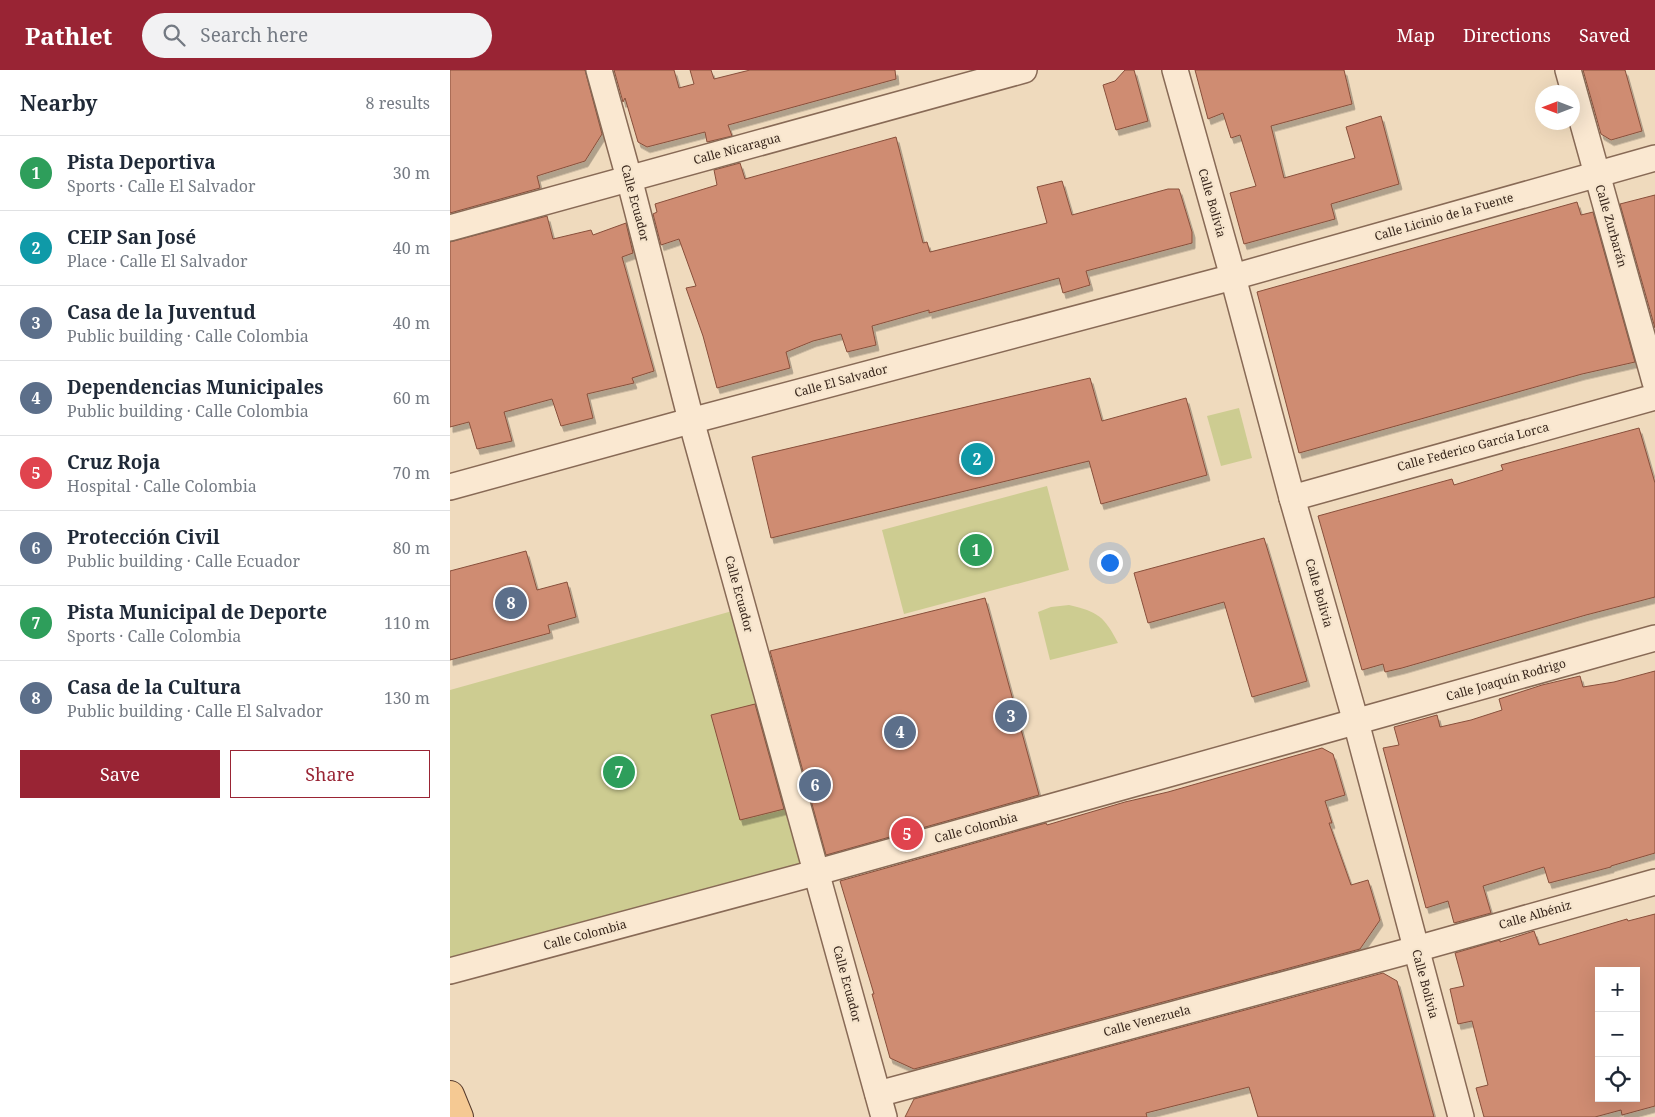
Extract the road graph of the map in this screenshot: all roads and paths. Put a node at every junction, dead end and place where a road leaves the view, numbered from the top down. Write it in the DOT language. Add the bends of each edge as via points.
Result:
graph roads {
  1 [pos="599,70"];
  2 [pos="1024,70"];
  3 [pos="1175,70"];
  4 [pos="1568,70"];
  5 [pos="1655,158"];
  6 [pos="1597,174"];
  7 [pos="629,178"];
  8 [pos="450,228"];
  9 [pos="1233,277"];
  10 [pos="1655,382"];
  11 [pos="1655,397"];
  12 [pos="691,420"];
  13 [pos="450,487"];
  14 [pos="1292,498"];
  15 [pos="1655,638"];
  16 [pos="1356,722"];
  17 [pos="816,872"];
  18 [pos="1655,882"];
  19 [pos="1416,949"];
  20 [pos="450,971"];
  21 [pos="450,1095"];
  22 [pos="881,1105"];
  23 [pos="459,1117"];
  24 [pos="1461,1117"];
  1 -- 7 [label="street, Calle Ecuador"];
  2 -- 7 [label="street, Calle Nicaragua"];
  3 -- 9 [label="street, Calle Bolivia"];
  4 -- 6 [label="street, Calle Zurbarán"];
  5 -- 6 [label="street, Calle Licinio de la Fuente"];
  6 -- 9 [label="street, Calle Licinio de la Fuente"];
  6 -- 10 [label="street, Calle Zurbarán"];
  7 -- 8 [label="street, Calle Nicaragua"];
  7 -- 12 [label="street, Calle Ecuador"];
  9 -- 12 [label="street, Calle El Salvador"];
  9 -- 14 [label="street, Calle Bolivia"];
  11 -- 14 [label="street, Calle Federico García Lorca"];
  12 -- 13 [label="street, Calle El Salvador"];
  12 -- 17 [label="street, Calle Ecuador"];
  14 -- 16 [label="street, Calle Bolivia"];
  15 -- 16 [label="street, Calle Joaquín Rodrigo"];
  16 -- 17 [label="street, Calle Colombia"];
  16 -- 19 [label="street, Calle Bolivia"];
  17 -- 20 [label="street, Calle Colombia"];
  17 -- 22 [label="street, Calle Ecuador"];
  18 -- 19 [label="street, Calle Albéniz"];
  19 -- 22 [label="street, Calle Venezuela"];
  19 -- 24 [label="street, Calle Bolivia"];
  21 -- 23 [label="main road"];
}
